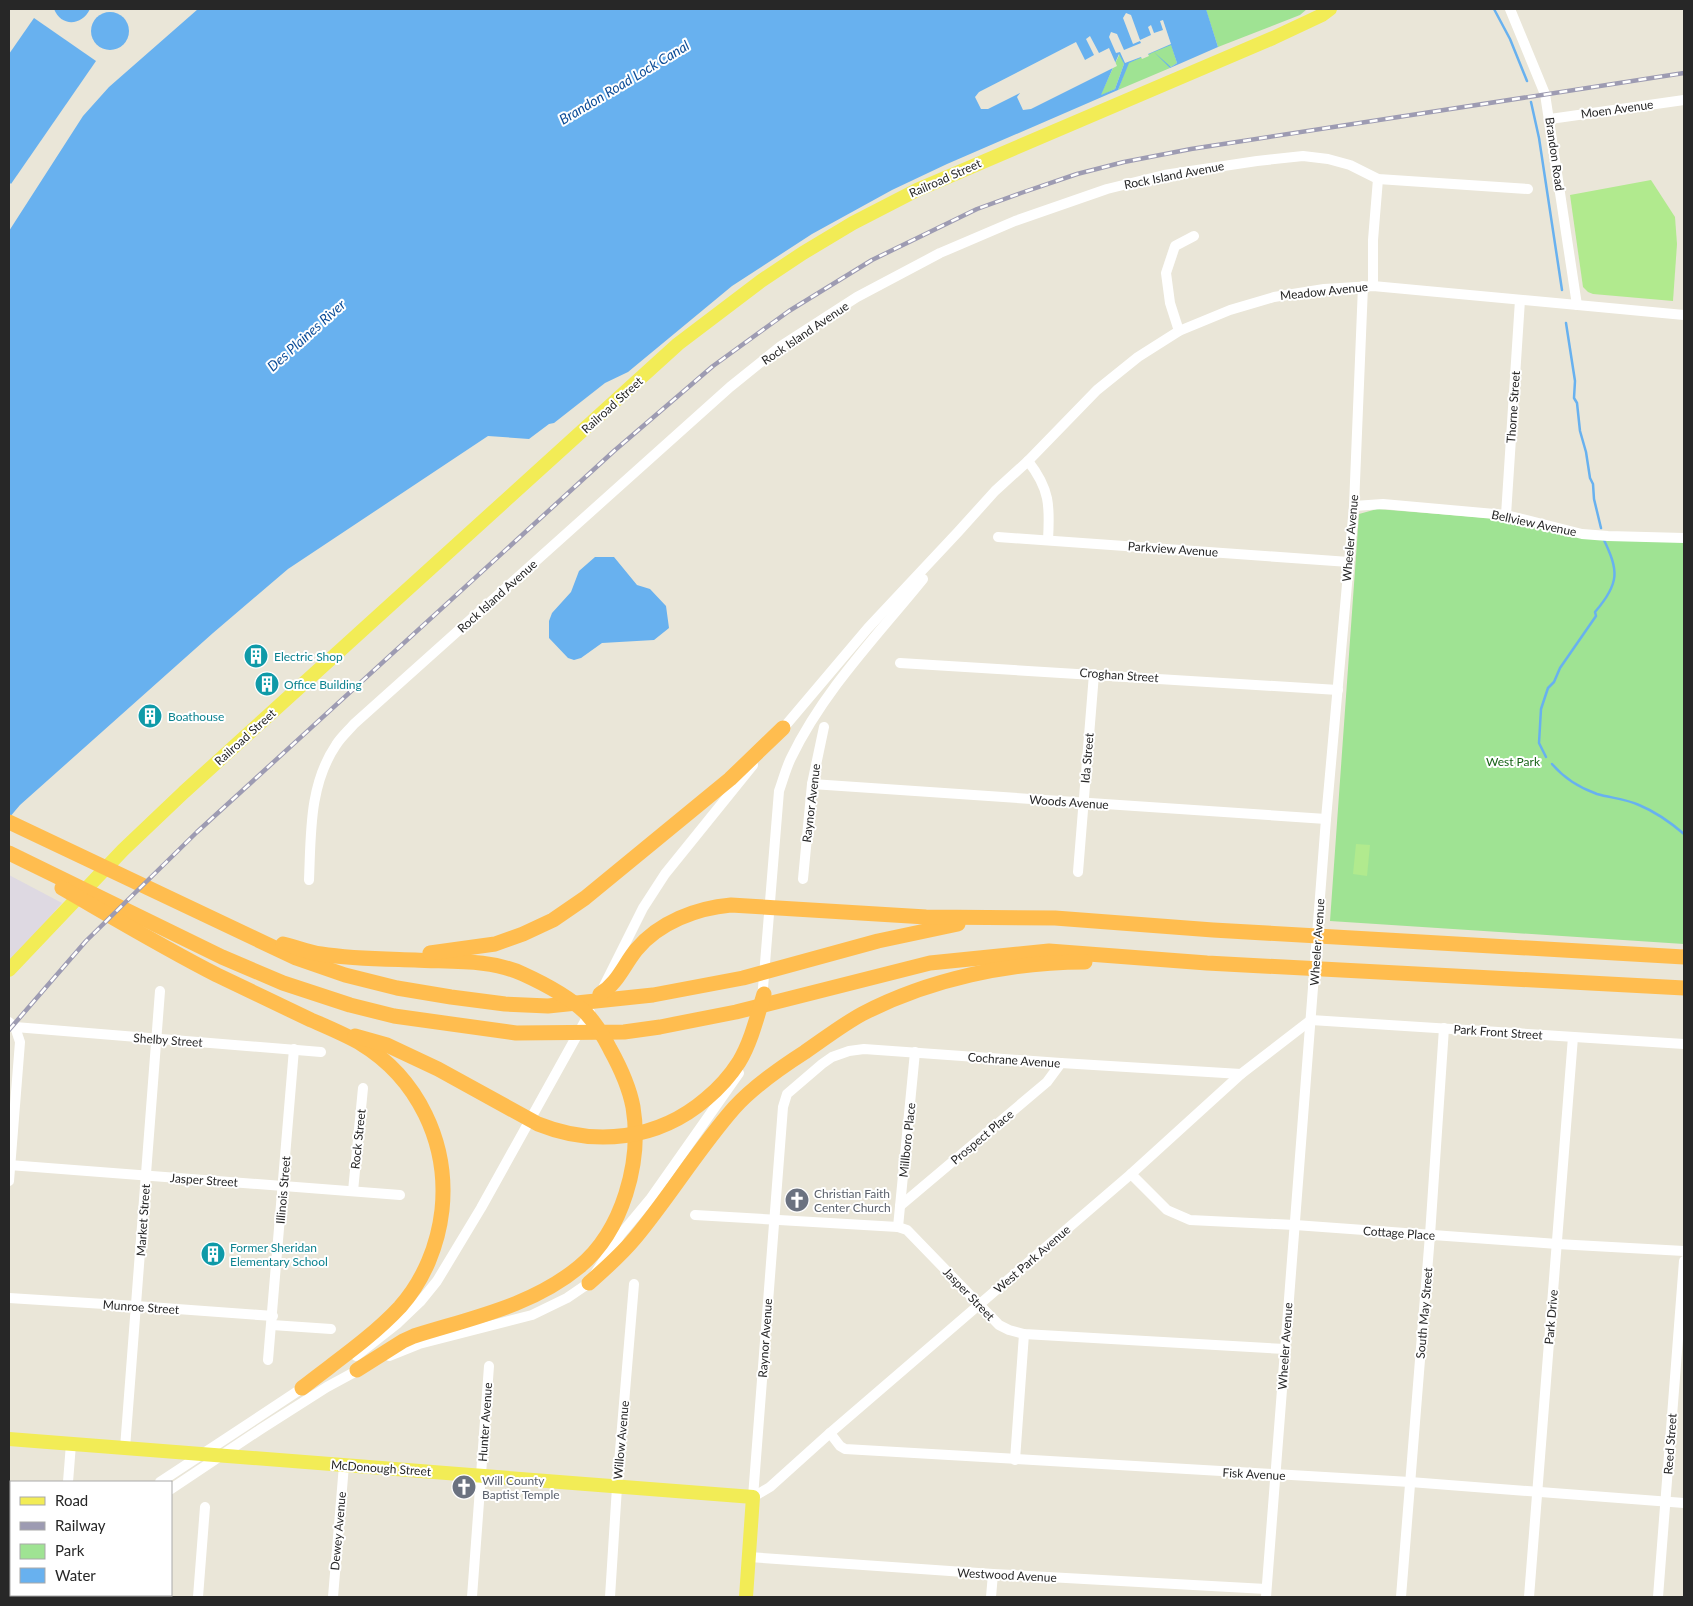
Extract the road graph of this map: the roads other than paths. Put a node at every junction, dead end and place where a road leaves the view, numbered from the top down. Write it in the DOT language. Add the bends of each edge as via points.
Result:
graph roads {
  1 [pos="1330,9"];
  2 [pos="1510,9"];
  3 [pos="1684,100"];
  4 [pos="1550,119"];
  5 [pos="1378,179"];
  6 [pos="1528,189"];
  7 [pos="1194,236"];
  8 [pos="1368,286"];
  9 [pos="1520,300"];
  10 [pos="1577,305"];
  11 [pos="1684,315"];
  12 [pos="1179,331"];
  13 [pos="1028,462"];
  14 [pos="1354,506"];
  15 [pos="1506,515"];
  16 [pos="958,532"];
  17 [pos="998,537"];
  18 [pos="1684,538"];
  19 [pos="1048,540"];
  20 [pos="1349,562"];
  21 [pos="900,663"];
  22 [pos="1094,674"];
  23 [pos="1338,690"];
  24 [pos="783,728"];
  25 [pos="824,728"];
  26 [pos="812,784"];
  27 [pos="1083,803"];
  28 [pos="1326,819"];
  29 [pos="9,822"];
  30 [pos="9,853"];
  31 [pos="25,860"];
  32 [pos="1078,872"];
  33 [pos="803,879"];
  34 [pos="309,880"];
  35 [pos="984,918"];
  36 [pos="232,928"];
  37 [pos="1684,957"];
  38 [pos="361,958"];
  39 [pos="1207,963"];
  40 [pos="9,970"];
  41 [pos="1684,988"];
  42 [pos="160,990"];
  43 [pos="600,994"];
  44 [pos="764,994"];
  45 [pos="1311,1020"];
  46 [pos="12,1025"];
  47 [pos="1444,1028"];
  48 [pos="339,1033"];
  49 [pos="1573,1038"];
  50 [pos="157,1039"];
  51 [pos="1684,1044"];
  52 [pos="294,1050"];
  53 [pos="321,1052"];
  54 [pos="915,1052"];
  55 [pos="1061,1064"];
  56 [pos="1241,1074"];
  57 [pos="797,1084"];
  58 [pos="363,1088"];
  59 [pos="10,1165"];
  60 [pos="1131,1174"];
  61 [pos="146,1176"];
  62 [pos="9,1181"];
  63 [pos="283,1185"];
  64 [pos="352,1191"];
  65 [pos="400,1195"];
  66 [pos="900,1206"];
  67 [pos="695,1215"];
  68 [pos="774,1221"];
  69 [pos="1295,1225"];
  70 [pos="898,1227"];
  71 [pos="1430,1235"];
  72 [pos="1557,1244"];
  73 [pos="1684,1251"];
  74 [pos="1684,1261"];
  75 [pos="589,1283"];
  76 [pos="634,1284"];
  77 [pos="9,1298"];
  78 [pos="980,1304"];
  79 [pos="136,1306"];
  80 [pos="273,1321"];
  81 [pos="331,1329"];
  82 [pos="1024,1334"];
  83 [pos="1285,1349"];
  84 [pos="268,1360"];
  85 [pos="490,1366"];
  86 [pos="357,1370"];
  87 [pos="302,1388"];
  88 [pos="830,1433"];
  89 [pos="9,1439"];
  90 [pos="72,1444"];
  91 [pos="125,1448"];
  92 [pos="1015,1460"];
  93 [pos="344,1465"];
  94 [pos="1275,1475"];
  95 [pos="482,1476"];
  96 [pos="68,1481"];
  97 [pos="162,1481"];
  98 [pos="1410,1482"];
  99 [pos="617,1486"];
  100 [pos="172,1488"];
  101 [pos="1538,1492"];
  102 [pos="753,1497"];
  103 [pos="1666,1502"];
  104 [pos="1684,1503"];
  105 [pos="205,1507"];
  106 [pos="749,1557"];
  107 [pos="993,1574"];
  108 [pos="1266,1593"];
  109 [pos="198,1597"];
  110 [pos="333,1597"];
  111 [pos="472,1597"];
  112 [pos="610,1597"];
  113 [pos="746,1597"];
  114 [pos="991,1597"];
  115 [pos="1401,1597"];
  116 [pos="1529,1597"];
  117 [pos="1658,1597"];
  1 -- 40 [label="main road, Railroad Street" via="1273,38 917,190 853,223 740,296 678,344 184,792 123,850"];
  2 -- 4 [label="street, Brandon Road" via="1545,94"];
  3 -- 4 [label="street, Moen Avenue"];
  4 -- 10 [label="street, Brandon Road"];
  5 -- 6 [label="street, Rock Island Avenue"];
  5 -- 8 [label="street, Wheeler Avenue"];
  5 -- 34 [label="street, Rock Island Avenue" via="1350,165 1303,156 1164,175 1107,189 1015,221 940,253 857,297 781,346 695,418 354,724 336,744 320,774 313,804"];
  7 -- 12 [label="street" via="1175,246 1166,273 1170,303"];
  8 -- 9 [label="street, Meadow Avenue"];
  8 -- 12 [label="street, Meadow Avenue" via="1274,297 1230,310"];
  8 -- 14 [label="street, Wheeler Avenue"];
  9 -- 10 [label="street, Meadow Avenue"];
  9 -- 15 [label="street, Thorne Street"];
  10 -- 11 [label="street, Meadow Avenue"];
  12 -- 13 [label="street, Meadow Avenue" via="1138,357 1097,390"];
  13 -- 16 [label="street, Meadow Avenue" via="994,491"];
  13 -- 19 [label="street" via="1045,488 1050,511"];
  14 -- 15 [label="street, Bellview Avenue" via="1383,504"];
  14 -- 20 [label="street, Wheeler Avenue"];
  15 -- 18 [label="street, Bellview Avenue" via="1582,534"];
  16 -- 24 [label="street" via="868,628"];
  16 -- 44 [label="street" via="839,680 790,759 779,791"];
  17 -- 19 [label="street, Parkview Avenue"];
  19 -- 20 [label="street, Parkview Avenue"];
  20 -- 23 [label="street, Wheeler Avenue"];
  21 -- 22 [label="street, Croghan Street"];
  22 -- 23 [label="street, Croghan Street"];
  22 -- 27 [label="street, Ida Street"];
  23 -- 28 [label="street, Wheeler Avenue"];
  24 -- 38 [label="highway" via="730,779 585,898 553,920 495,944 449,952"];
  24 -- 43 [label="street" via="665,874"];
  25 -- 26 [label="street, Raynor Avenue"];
  26 -- 27 [label="street, Woods Avenue"];
  26 -- 33 [label="street, Raynor Avenue"];
  27 -- 28 [label="street, Woods Avenue"];
  27 -- 32 [label="street, Ida Street"];
  28 -- 45 [label="street, Wheeler Avenue"];
  29 -- 36 [label="highway"];
  30 -- 31 [label="highway"];
  31 -- 39 [label="highway" via="282,983 394,1016 516,1033 624,1032 736,1012 930,963 1049,951"];
  31 -- 48 [label="highway" via="52,882 143,934 216,974"];
  35 -- 36 [label="highway" via="878,941 743,978 653,996 548,1006 451,998 371,982 296,958"];
  35 -- 37 [label="highway" via="1055,918"];
  35 -- 43 [label="highway" via="926,918 747,905 719,906 680,917 660,929 636,949 609,988"];
  36 -- 38 [label="highway" via="320,954"];
  38 -- 86 [label="highway" via="490,964 521,972 555,990 587,1014 622,1070 633,1105 635,1133 632,1169 623,1203 600,1244 581,1266 558,1284 527,1300 414,1336"];
  39 -- 41 [label="highway"];
  39 -- 75 [label="highway" via="1070,962 1010,968 951,979 899,997 861,1015 774,1072 735,1108 635,1238"];
  42 -- 50 [label="street, Market Street"];
  43 -- 87 [label="street" via="452,1258 420,1302 354,1357"];
  44 -- 48 [label="highway" via="739,1062 716,1090 698,1106 670,1123 614,1137 555,1131 387,1045"];
  44 -- 75 [label="street" via="743,1067"];
  45 -- 47 [label="street, Park Front Street"];
  45 -- 56 [label="street, West Park Avenue"];
  45 -- 69 [label="street, Wheeler Avenue"];
  46 -- 50 [label="street, Shelby Street"];
  46 -- 59 [label="street" via="20,1042"];
  47 -- 49 [label="street, Park Front Street"];
  47 -- 71 [label="street, South May Street"];
  48 -- 87 [label="highway" via="361,1044 404,1079 429,1120 441,1157 443,1195 439,1230 430,1260 401,1306"];
  49 -- 51 [label="street, Park Front Street"];
  49 -- 72 [label="street, Park Drive"];
  50 -- 52 [label="street, Shelby Street"];
  50 -- 61 [label="street, Market Street"];
  52 -- 53 [label="street, Shelby Street"];
  52 -- 63 [label="street, Illinois Street"];
  54 -- 55 [label="street, Cochrane Avenue"];
  54 -- 57 [label="street, Cochrane Avenue" via="849,1051 832,1057"];
  54 -- 66 [label="street, Millboro Place"];
  55 -- 56 [label="street, Cochrane Avenue"];
  55 -- 66 [label="street, Prospect Place" via="1047,1082"];
  56 -- 60 [label="street, West Park Avenue"];
  57 -- 68 [label="street, Raynor Avenue" via="786,1094 783,1107"];
  58 -- 64 [label="street, Rock Street"];
  59 -- 61 [label="street, Jasper Street"];
  59 -- 62 [label="street"];
  60 -- 69 [label="street, Cottage Place" via="1167,1210 1190,1220"];
  60 -- 78 [label="street, West Park Avenue"];
  61 -- 63 [label="street, Jasper Street"];
  61 -- 79 [label="street, Market Street"];
  63 -- 64 [label="street, Jasper Street"];
  63 -- 80 [label="street, Illinois Street"];
  64 -- 65 [label="street, Jasper Street"];
  66 -- 70 [label="street, Millboro Place"];
  67 -- 68 [label="street"];
  68 -- 70 [label="street"];
  68 -- 102 [label="street, Raynor Avenue"];
  69 -- 71 [label="street, Cottage Place"];
  69 -- 83 [label="street, Wheeler Avenue"];
  70 -- 78 [label="street, Jasper Street" via="907,1230"];
  71 -- 72 [label="street, Cottage Place"];
  71 -- 98 [label="street, South May Street"];
  72 -- 73 [label="street, Cottage Place"];
  72 -- 101 [label="street, Park Drive"];
  74 -- 103 [label="street, Reed Street"];
  75 -- 86 [label="street" via="532,1315 418,1344"];
  76 -- 99 [label="street, Willow Avenue"];
  77 -- 79 [label="street, Munroe Street"];
  78 -- 82 [label="street, Jasper Street" via="999,1325"];
  78 -- 88 [label="street, West Park Avenue"];
  79 -- 80 [label="street, Munroe Street"];
  79 -- 91 [label="street, Market Street"];
  80 -- 81 [label="street, Munroe Street"];
  80 -- 84 [label="street, Illinois Street"];
  82 -- 83 [label="street, Jasper Street"];
  82 -- 92 [label="street"];
  83 -- 94 [label="street, Wheeler Avenue"];
  85 -- 95 [label="street, Hunter Avenue"];
  86 -- 100 [label="street"];
  87 -- 97 [label="street"];
  88 -- 92 [label="street, Fisk Avenue" via="846,1449"];
  88 -- 102 [label="street, West Park Avenue" via="770,1487"];
  89 -- 90 [label="main road, McDonough Street"];
  90 -- 91 [label="main road, McDonough Street"];
  90 -- 96 [label="street"];
  91 -- 93 [label="main road, McDonough Street"];
  92 -- 94 [label="street, Fisk Avenue"];
  93 -- 95 [label="main road, McDonough Street"];
  93 -- 110 [label="street, Dewey Avenue"];
  94 -- 98 [label="street, Fisk Avenue"];
  94 -- 108 [label="street, Wheeler Avenue"];
  95 -- 99 [label="main road, McDonough Street"];
  95 -- 111 [label="street, Hunter Avenue"];
  98 -- 101 [label="street, Fisk Avenue"];
  98 -- 115 [label="street, South May Street"];
  99 -- 102 [label="main road, McDonough Street"];
  99 -- 112 [label="street, Willow Avenue"];
  101 -- 103 [label="street, Fisk Avenue"];
  101 -- 116 [label="street, Park Drive"];
  102 -- 106 [label="main road, Raynor Avenue"];
  103 -- 104 [label="street, Fisk Avenue"];
  103 -- 117 [label="street, Reed Street"];
  105 -- 109 [label="street"];
  106 -- 107 [label="street, Westwood Avenue"];
  106 -- 113 [label="main road, Raynor Avenue"];
  107 -- 108 [label="street, Westwood Avenue"];
  107 -- 114 [label="street"];
}
